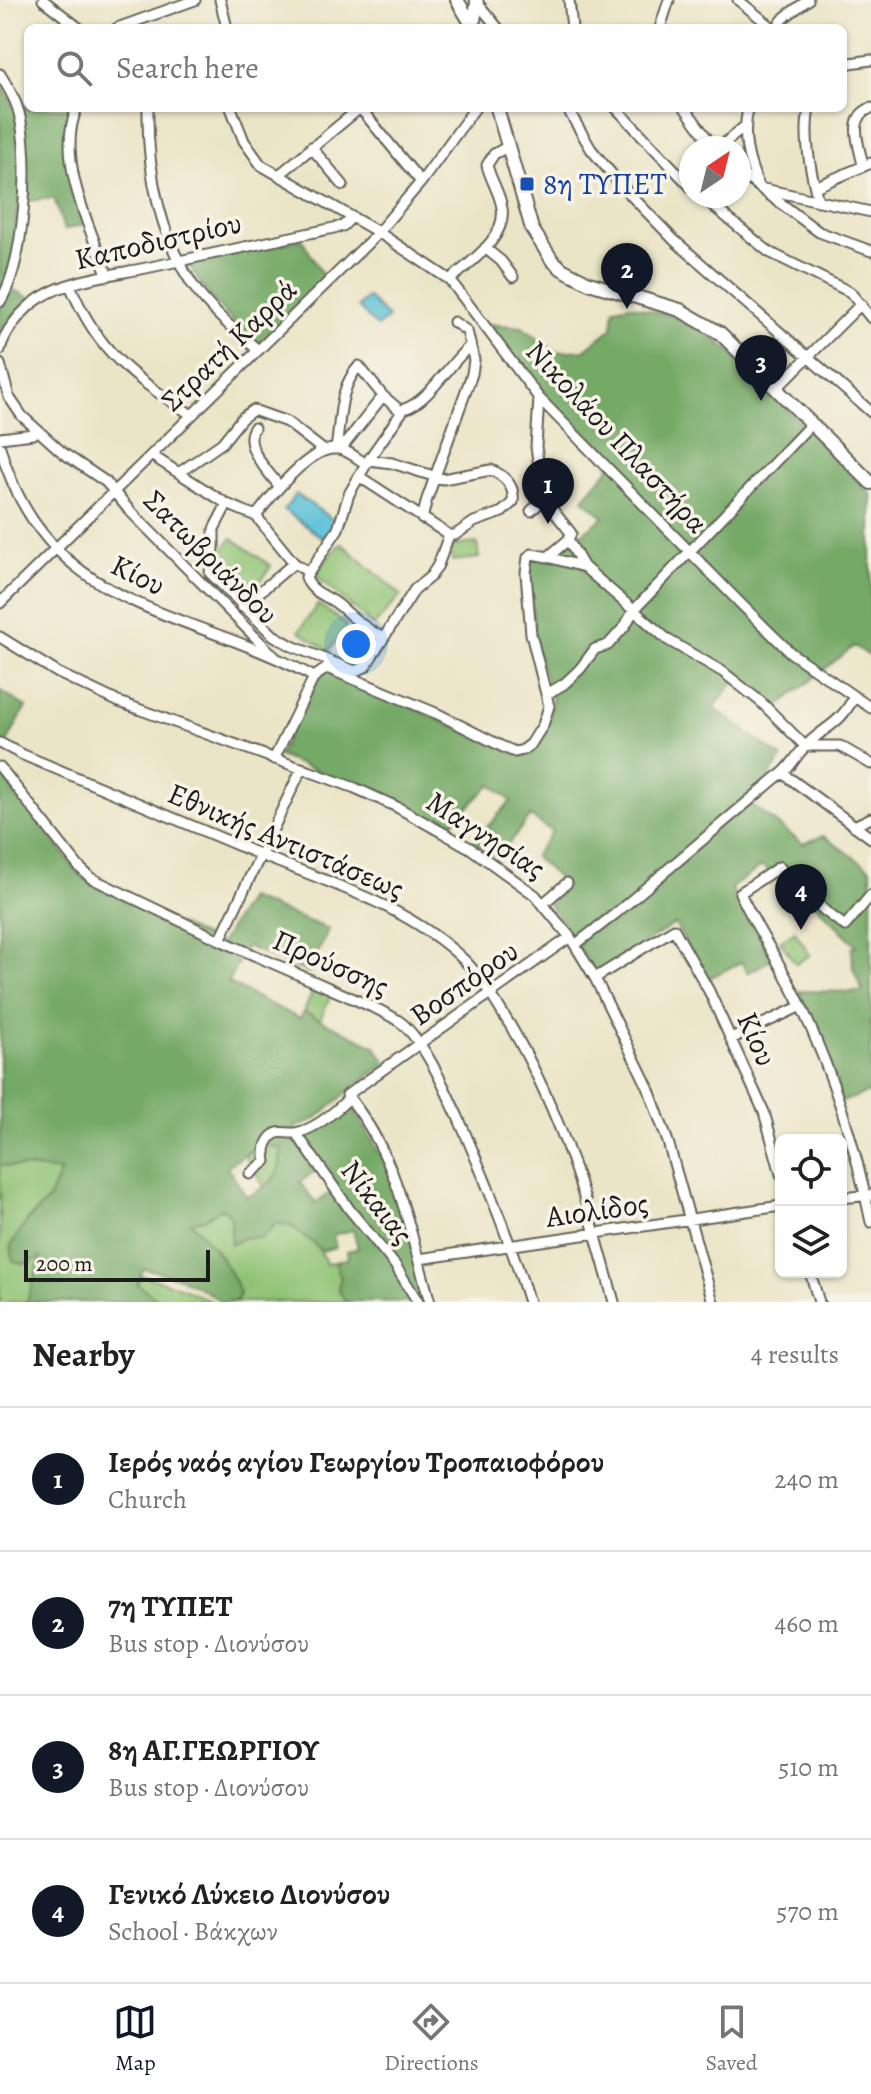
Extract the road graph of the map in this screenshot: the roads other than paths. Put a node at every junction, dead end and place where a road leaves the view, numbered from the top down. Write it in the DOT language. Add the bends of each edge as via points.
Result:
graph roads {
  1 [pos="43,0"];
  2 [pos="195,0"];
  3 [pos="220,0"];
  4 [pos="458,0"];
  5 [pos="569,0"];
  6 [pos="669,0"];
  7 [pos="738,0"];
  8 [pos="808,0"];
  9 [pos="476,2"];
  10 [pos="150,17"];
  11 [pos="74,24"];
  12 [pos="129,24"];
  13 [pos="152,24"];
  14 [pos="226,24"];
  15 [pos="468,24"];
  16 [pos="470,24"];
  17 [pos="495,24"];
  18 [pos="572,24"];
  19 [pos="661,24"];
  20 [pos="769,24"];
  21 [pos="778,24"];
  22 [pos="871,60"];
  23 [pos="847,63"];
  24 [pos="0,74"];
  25 [pos="871,108"];
  26 [pos="76,112"];
  27 [pos="148,112"];
  28 [pos="233,112"];
  29 [pos="355,112"];
  30 [pos="363,112"];
  31 [pos="472,112"];
  32 [pos="498,112"];
  33 [pos="569,112"];
  34 [pos="620,112"];
  35 [pos="688,112"];
  36 [pos="747,112"];
  37 [pos="808,112"];
  38 [pos="744,127"];
  39 [pos="707,136"];
  40 [pos="732,136"];
  41 [pos="311,147"];
  42 [pos="507,147"];
  43 [pos="867,164"];
  44 [pos="679,174"];
  45 [pos="279,175"];
  46 [pos="751,181"];
  47 [pos="421,182"];
  48 [pos="343,185"];
  49 [pos="815,187"];
  50 [pos="760,188"];
  51 [pos="818,201"];
  52 [pos="716,208"];
  53 [pos="871,212"];
  54 [pos="351,218"];
  55 [pos="378,232"];
  56 [pos="485,248"];
  57 [pos="871,251"];
  58 [pos="180,260"];
  59 [pos="108,276"];
  60 [pos="513,277"];
  61 [pos="450,280"];
  62 [pos="70,285"];
  63 [pos="0,302"];
  64 [pos="861,304"];
  65 [pos="871,318"];
  66 [pos="454,322"];
  67 [pos="470,346"];
  68 [pos="0,350"];
  69 [pos="258,350"];
  70 [pos="807,357"];
  71 [pos="0,364"];
  72 [pos="777,388"];
  73 [pos="383,396"];
  74 [pos="539,398"];
  75 [pos="402,412"];
  76 [pos="871,412"];
  77 [pos="192,415"];
  78 [pos="812,423"];
  79 [pos="254,428"];
  80 [pos="37,431"];
  81 [pos="0,438"];
  82 [pos="0,447"];
  83 [pos="338,449"];
  84 [pos="323,450"];
  85 [pos="151,455"];
  86 [pos="368,462"];
  87 [pos="180,472"];
  88 [pos="360,477"];
  89 [pos="435,478"];
  90 [pos="871,483"];
  91 [pos="279,486"];
  92 [pos="114,491"];
  93 [pos="544,499"];
  94 [pos="227,504"];
  95 [pos="531,511"];
  96 [pos="256,516"];
  97 [pos="422,519"];
  98 [pos="449,535"];
  99 [pos="568,540"];
  100 [pos="57,548"];
  101 [pos="690,551"];
  102 [pos="548,557"];
  103 [pos="294,563"];
  104 [pos="584,567"];
  105 [pos="308,572"];
  106 [pos="0,603"];
  107 [pos="242,607"];
  108 [pos="634,610"];
  109 [pos="0,637"];
  110 [pos="383,638"];
  111 [pos="275,657"];
  112 [pos="314,677"];
  113 [pos="547,694"];
  114 [pos="854,697"];
  115 [pos="871,708"];
  116 [pos="0,743"];
  117 [pos="805,746"];
  118 [pos="274,759"];
  119 [pos="871,764"];
  120 [pos="0,767"];
  121 [pos="302,768"];
  122 [pos="784,774"];
  123 [pos="871,818"];
  124 [pos="854,826"];
  125 [pos="871,838"];
  126 [pos="262,855"];
  127 [pos="567,883"];
  128 [pos="871,895"];
  129 [pos="544,903"];
  130 [pos="220,940"];
  131 [pos="573,941"];
  132 [pos="595,978"];
  133 [pos="491,994"];
  134 [pos="801,1006"];
  135 [pos="731,1039"];
  136 [pos="420,1045"];
  137 [pos="348,1097"];
  138 [pos="296,1133"];
  139 [pos="775,1152"];
  140 [pos="250,1174"];
  141 [pos="868,1195"];
  142 [pos="847,1197"];
  143 [pos="775,1207"];
  144 [pos="691,1221"];
  145 [pos="871,1222"];
  146 [pos="596,1234"];
  147 [pos="511,1246"];
  148 [pos="419,1259"];
  149 [pos="812,1278"];
  150 [pos="418,1302"];
  151 [pos="430,1302"];
  152 [pos="529,1302"];
  153 [pos="614,1302"];
  154 [pos="713,1302"];
  155 [pos="819,1302"];
  1 -- 11 [label="street"];
  2 -- 10 [label="street"];
  3 -- 14 [label="street"];
  4 -- 15 [label="main road"];
  5 -- 18 [label="street"];
  6 -- 19 [label="street"];
  7 -- 20 [label="street"];
  8 -- 21 [label="street"];
  9 -- 16 [label="main road"];
  9 -- 17 [label="street"];
  10 -- 12 [label="street"];
  10 -- 13 [label="street"];
  22 -- 23 [label="street"];
  24 -- 63 [label="street" via="19,113 25,176 17,249"];
  25 -- 43 [label="street" via="862,111 856,128"];
  26 -- 59 [label="street" via="70,158"];
  27 -- 58 [label="street" via="154,183"];
  28 -- 45 [label="street, Νικολάου Πλαστήρα" via="249,150"];
  29 -- 41 [label="street"];
  30 -- 47 [label="street"];
  31 -- 47 [label="street, Στρατή Καρρά"];
  32 -- 42 [label="main road"];
  33 -- 70 [label="street" via="591,149 663,229"];
  34 -- 44 [label="street"];
  35 -- 39 [label="street"];
  36 -- 38 [label="street"];
  37 -- 49 [label="street"];
  38 -- 40 [label="street"];
  38 -- 50 [label="street" via="747,156"];
  41 -- 45 [label="street"];
  41 -- 48 [label="street"];
  42 -- 56 [label="street" via="487,165 502,209 499,227"];
  42 -- 72 [label="main road" via="532,229 562,269 696,318 729,340"];
  43 -- 49 [label="street"];
  45 -- 54 [label="street, Νικολάου Πλαστήρα"];
  46 -- 50 [label="street"];
  47 -- 55 [label="street, Στρατή Καρρά"];
  49 -- 51 [label="street"];
  50 -- 51 [label="street"];
  50 -- 57 [label="street" via="819,232"];
  51 -- 53 [label="street"];
  52 -- 64 [label="street" via="769,252 850,292"];
  54 -- 55 [label="street, Νικολάου Πλαστήρα"];
  54 -- 58 [label="street, Καποδιστρίου" via="343,226"];
  55 -- 61 [label="street, Νικολάου Πλαστήρα"];
  55 -- 69 [label="street, Στρατή Καρρά"];
  56 -- 60 [label="street"];
  56 -- 61 [label="street"];
  58 -- 59 [label="street, Καποδιστρίου"];
  58 -- 69 [label="street" via="206,301"];
  59 -- 62 [label="street, Καποδιστρίου"];
  61 -- 74 [label="street, Νικολάου Πλαστήρα"];
  62 -- 68 [label="street, Καποδιστρίου" via="32,304"];
  62 -- 77 [label="street" via="101,343 142,382"];
  64 -- 65 [label="street"];
  64 -- 70 [label="street"];
  66 -- 67 [label="street" via="467,331"];
  67 -- 75 [label="street" via="436,385"];
  67 -- 89 [label="street" via="472,374"];
  69 -- 77 [label="street, Στρατή Καρρά"];
  70 -- 72 [label="street"];
  70 -- 76 [label="street"];
  71 -- 80 [label="street" via="9,397"];
  72 -- 78 [label="main road"];
  73 -- 75 [label="street"];
  73 -- 83 [label="street"];
  73 -- 83 [label="street" via="359,366 342,395"];
  74 -- 93 [label="street" via="536,447"];
  74 -- 101 [label="street, Νικολάου Πλαστήρα"];
  75 -- 86 [label="street"];
  77 -- 85 [label="street, Στρατή Καρρά"];
  78 -- 90 [label="main road"];
  78 -- 101 [label="street"];
  79 -- 91 [label="street" via="251,444"];
  80 -- 81 [label="street"];
  80 -- 92 [label="street"];
  82 -- 100 [label="street, Κίου" via="16,492"];
  83 -- 84 [label="street"];
  83 -- 86 [label="street"];
  84 -- 87 [label="street" via="287,422 253,410 222,443"];
  84 -- 91 [label="street"];
  85 -- 87 [label="street"];
  85 -- 92 [label="street, Στρατή Καρρά"];
  86 -- 88 [label="street"];
  86 -- 89 [label="street" via="392,463"];
  87 -- 94 [label="street"];
  88 -- 97 [label="street"];
  88 -- 105 [label="street" via="338,529"];
  89 -- 97 [label="street"];
  89 -- 98 [label="street" via="491,470 504,477 514,493 507,509"];
  91 -- 96 [label="street"];
  92 -- 100 [label="street, Στρατή Καρρά"];
  92 -- 111 [label="street, Σατωβριάνδου"];
  93 -- 95 [label="street"];
  93 -- 99 [label="street" via="570,529"];
  94 -- 96 [label="street"];
  94 -- 107 [label="street" via="214,529 209,570"];
  96 -- 103 [label="street"];
  97 -- 98 [label="street"];
  98 -- 110 [label="street" via="431,576 415,589"];
  99 -- 102 [label="street"];
  99 -- 104 [label="street"];
  100 -- 106 [label="street, Στρατή Καρρά"];
  100 -- 111 [label="street, Κίου" via="118,596"];
  101 -- 108 [label="street"];
  101 -- 114 [label="street, Νικολάου Πλαστήρα" via="791,653"];
  102 -- 104 [label="street"];
  102 -- 113 [label="street" via="530,555 526,573 531,634"];
  103 -- 105 [label="street"];
  103 -- 107 [label="street"];
  104 -- 108 [label="street"];
  105 -- 110 [label="street" via="306,581 313,589"];
  107 -- 110 [label="street" via="292,646 355,671 365,667"];
  108 -- 113 [label="street" via="608,645 595,649 564,684"];
  108 -- 117 [label="street" via="668,640 708,661 761,702"];
  109 -- 118 [label="street, Μαγνησίας" via="119,702"];
  111 -- 112 [label="street, Κίου"];
  112 -- 113 [label="street" via="333,669 515,752 527,749 543,725"];
  112 -- 118 [label="street"];
  114 -- 115 [label="street, Νικολάου Πλαστήρα"];
  114 -- 117 [label="street, Βοσπόρου" via="841,718"];
  116 -- 126 [label="street, Εθνικής Αντιστάσεως"];
  117 -- 119 [label="street" via="840,746"];
  117 -- 122 [label="street, Βοσπόρου"];
  118 -- 121 [label="street, Μαγνησίας"];
  120 -- 130 [label="street, Προύσσης" via="85,873"];
  121 -- 126 [label="street"];
  121 -- 129 [label="street, Μαγνησίας" via="425,821 508,873"];
  122 -- 124 [label="street"];
  122 -- 131 [label="street, Βοσπόρου" via="615,914"];
  123 -- 124 [label="street"];
  124 -- 125 [label="street"];
  126 -- 130 [label="street"];
  126 -- 133 [label="street, Εθνικής Αντιστάσεως" via="399,914 457,954"];
  127 -- 129 [label="street"];
  128 -- 134 [label="street" via="841,925 781,868 740,893"];
  129 -- 131 [label="street, Μαγνησίας"];
  130 -- 136 [label="street, Προύσσης" via="391,1016"];
  131 -- 132 [label="street, Μαγνησίας"];
  131 -- 133 [label="street, Βοσπόρου"];
  132 -- 135 [label="street, Κίου" via="674,929"];
  132 -- 144 [label="street, Μαγνησίας" via="648,1087"];
  133 -- 136 [label="street, Βοσπόρου"];
  133 -- 146 [label="street, Εθνικής Αντιστάσεως" via="552,1103"];
  134 -- 135 [label="street"];
  134 -- 141 [label="street"];
  135 -- 139 [label="street, Κίου" via="764,1112"];
  136 -- 137 [label="street, Βοσπόρου"];
  136 -- 147 [label="street, Προύσσης" via="443,1084"];
  137 -- 138 [label="street, Βοσπόρου" via="325,1119"];
  137 -- 148 [label="street" via="387,1156"];
  138 -- 140 [label="street, Βοσπόρου" via="271,1137 266,1161"];
  138 -- 150 [label="street, Νίκαιας"];
  141 -- 142 [label="street"];
  141 -- 145 [label="street"];
  143 -- 144 [label="street, Αιολίδος"];
  144 -- 146 [label="street, Αιολίδος"];
  144 -- 154 [label="street, Μαγνησίας"];
  146 -- 147 [label="street, Αιολίδος"];
  146 -- 153 [label="street, Εθνικής Αντιστάσεως"];
  147 -- 148 [label="street, Αιολίδος"];
  147 -- 152 [label="street, Προύσσης"];
  148 -- 151 [label="street"];
  149 -- 155 [label="street"];
}
